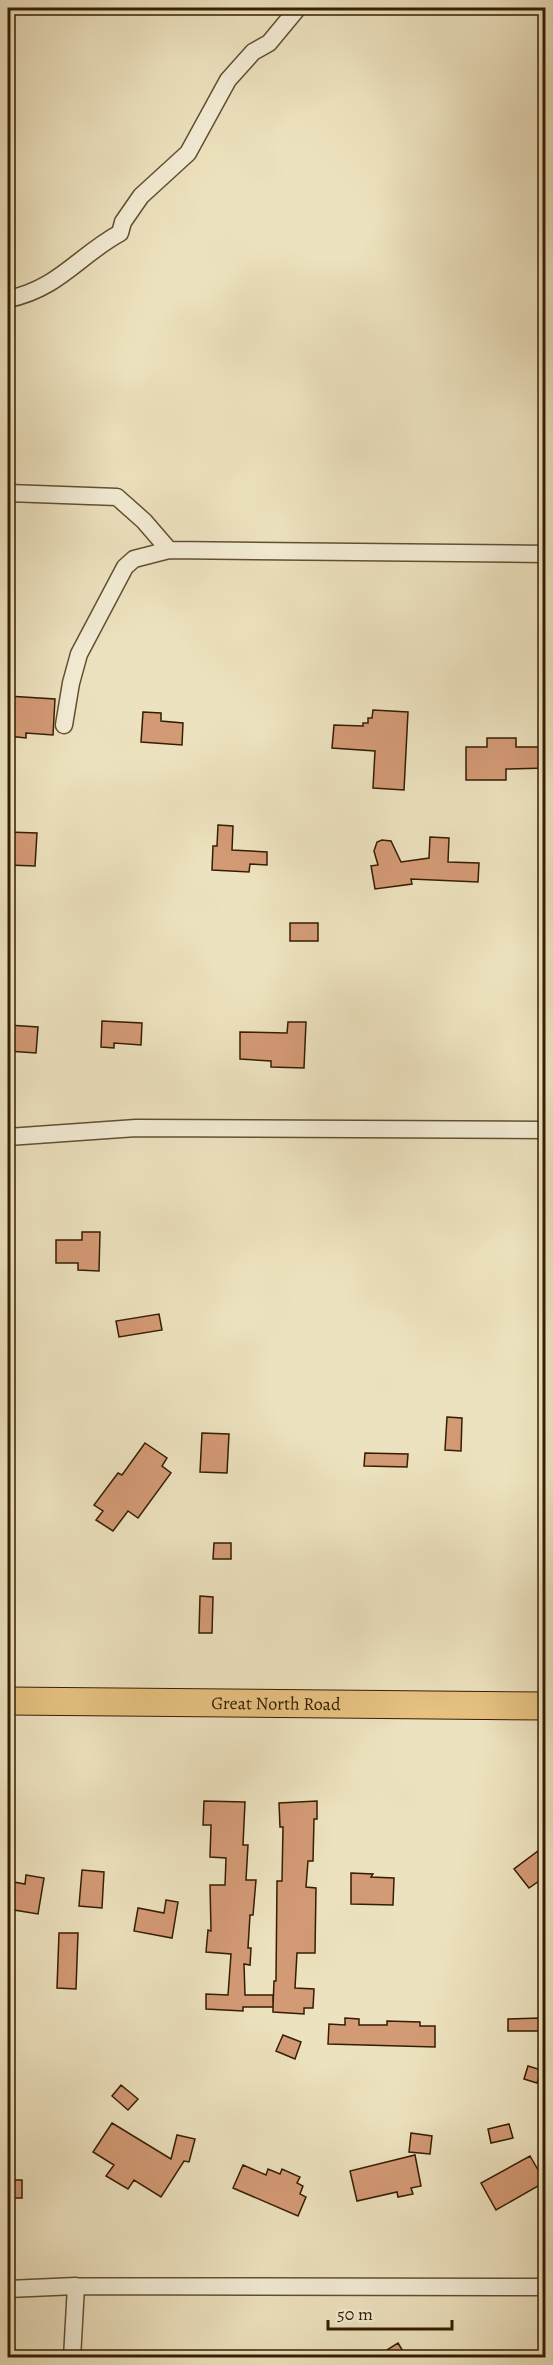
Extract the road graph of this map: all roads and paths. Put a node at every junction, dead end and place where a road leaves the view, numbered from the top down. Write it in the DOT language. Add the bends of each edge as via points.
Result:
graph roads {
  1 [pos="298,8"];
  2 [pos="8,299"];
  3 [pos="8,493"];
  4 [pos="170,550"];
  5 [pos="546,554"];
  6 [pos="64,725"];
  7 [pos="546,1130"];
  8 [pos="8,1137"];
  9 [pos="8,1701"];
  10 [pos="546,1706"];
  11 [pos="76,2286"];
  12 [pos="546,2287"];
  13 [pos="8,2289"];
  14 [pos="72,2358"];
  1 -- 2 [label="street" via="228,80 188,153 141,196 120,233 66,274 22,297"];
  3 -- 4 [label="street" via="117,497"];
  4 -- 5 [label="street"];
  4 -- 6 [label="street" via="134,559 124,567 79,654"];
  7 -- 8 [label="street" via="136,1128"];
  9 -- 10 [label="highway, Great North Road"];
  11 -- 12 [label="street"];
  11 -- 13 [label="street"];
  11 -- 14 [label="street"];
}
